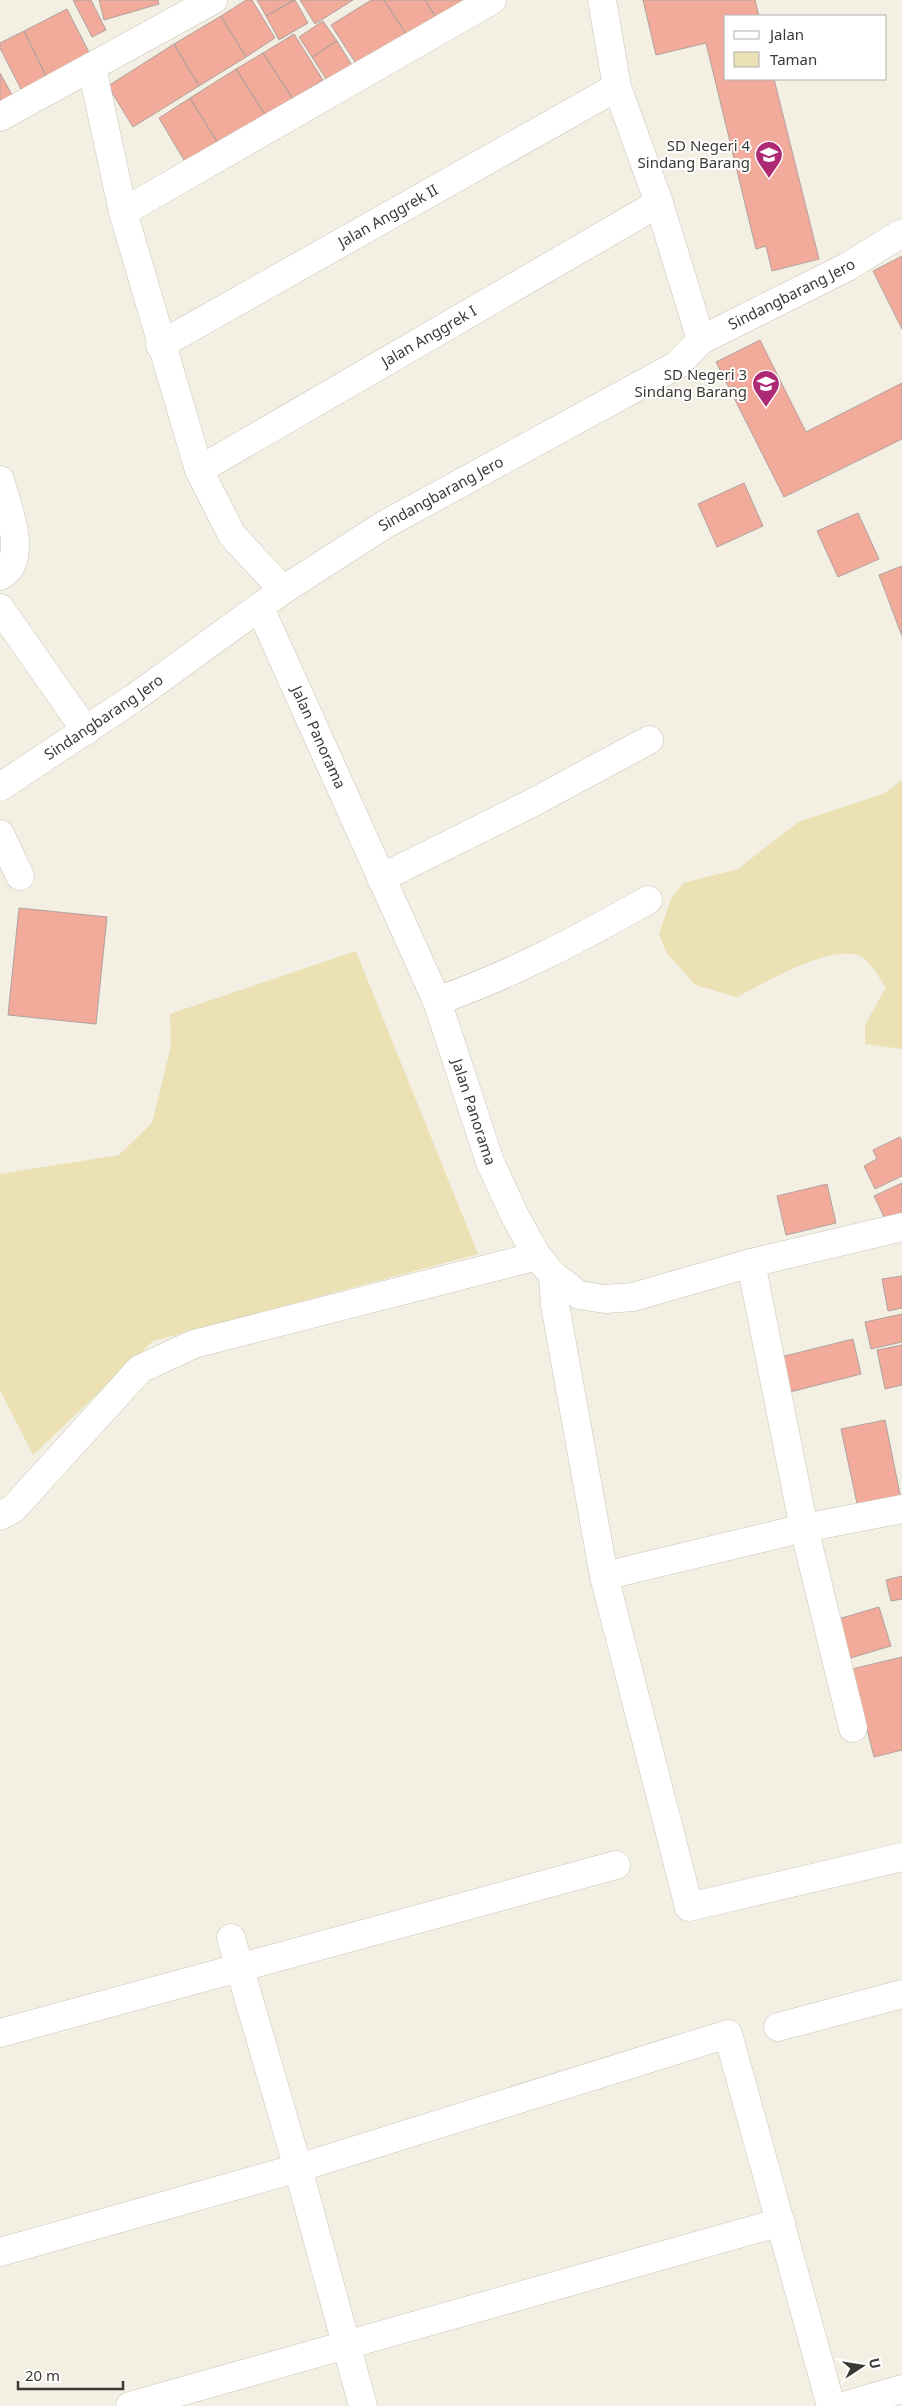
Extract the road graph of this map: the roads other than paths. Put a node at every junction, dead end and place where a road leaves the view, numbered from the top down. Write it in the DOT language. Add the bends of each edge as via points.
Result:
graph roads {
  1 [pos="213,0"];
  2 [pos="492,0"];
  3 [pos="602,0"];
  4 [pos="92,68"];
  5 [pos="617,87"];
  6 [pos="0,117"];
  7 [pos="659,203"];
  8 [pos="123,212"];
  9 [pos="902,233"];
  10 [pos="701,340"];
  11 [pos="160,345"];
  12 [pos="199,470"];
  13 [pos="0,480"];
  14 [pos="0,576"];
  15 [pos="283,590"];
  16 [pos="0,608"];
  17 [pos="260,608"];
  18 [pos="86,731"];
  19 [pos="649,740"];
  20 [pos="0,787"];
  21 [pos="0,834"];
  22 [pos="20,876"];
  23 [pos="381,878"];
  24 [pos="648,900"];
  25 [pos="437,1000"];
  26 [pos="902,1227"];
  27 [pos="750,1264"];
  28 [pos="545,1266"];
  29 [pos="902,1509"];
  30 [pos="0,1516"];
  31 [pos="804,1528"];
  32 [pos="604,1576"];
  33 [pos="853,1728"];
  34 [pos="902,1856"];
  35 [pos="616,1865"];
  36 [pos="231,1938"];
  37 [pos="240,1967"];
  38 [pos="902,1994"];
  39 [pos="778,2027"];
  40 [pos="0,2033"];
  41 [pos="298,2168"];
  42 [pos="781,2222"];
  43 [pos="0,2252"];
  44 [pos="348,2344"];
  45 [pos="902,2389"];
  46 [pos="130,2406"];
  47 [pos="363,2406"];
  48 [pos="831,2406"];
  49 [pos="844,2406"];
  1 -- 4 [label="street"];
  2 -- 8 [label="street"];
  3 -- 5 [label="street"];
  4 -- 6 [label="street"];
  4 -- 8 [label="street"];
  5 -- 7 [label="street"];
  5 -- 11 [label="street, Jalan Anggrek II"];
  7 -- 10 [label="street"];
  7 -- 12 [label="street, Jalan Anggrek I"];
  8 -- 11 [label="street"];
  9 -- 10 [label="street, Sindangbarang Jero" via="847,266"];
  10 -- 15 [label="street, Sindangbarang Jero" via="677,366 384,526"];
  11 -- 12 [label="street"];
  12 -- 15 [label="street" via="232,535"];
  13 -- 14 [label="street" via="15,536 10,568"];
  15 -- 17 [label="street, Sindangbarang Jero"];
  16 -- 18 [label="street"];
  17 -- 18 [label="street, Sindangbarang Jero"];
  17 -- 23 [label="street, Jalan Panorama"];
  18 -- 20 [label="street, Sindangbarang Jero"];
  19 -- 23 [label="street"];
  21 -- 22 [label="street"];
  23 -- 25 [label="street, Jalan Panorama"];
  24 -- 25 [label="street" via="537,961"];
  25 -- 28 [label="street, Jalan Panorama" via="490,1162 515,1216"];
  26 -- 27 [label="street, Jalan Panorama"];
  27 -- 28 [label="street, Jalan Panorama" via="633,1297 605,1299 579,1295"];
  27 -- 31 [label="street"];
  28 -- 30 [label="street" via="194,1344 162,1358 140,1370 13,1509"];
  28 -- 32 [label="street" via="555,1305"];
  29 -- 31 [label="street"];
  31 -- 32 [label="street"];
  31 -- 33 [label="street"];
  32 -- 34 [label="street" via="689,1907"];
  35 -- 37 [label="street"];
  36 -- 37 [label="street"];
  37 -- 40 [label="street"];
  37 -- 41 [label="street"];
  38 -- 39 [label="street"];
  41 -- 42 [label="street" via="728,2034"];
  41 -- 43 [label="street"];
  41 -- 44 [label="street"];
  42 -- 44 [label="street"];
  42 -- 48 [label="street"];
  44 -- 46 [label="street"];
  44 -- 47 [label="street"];
  45 -- 49 [label="street"];
}
